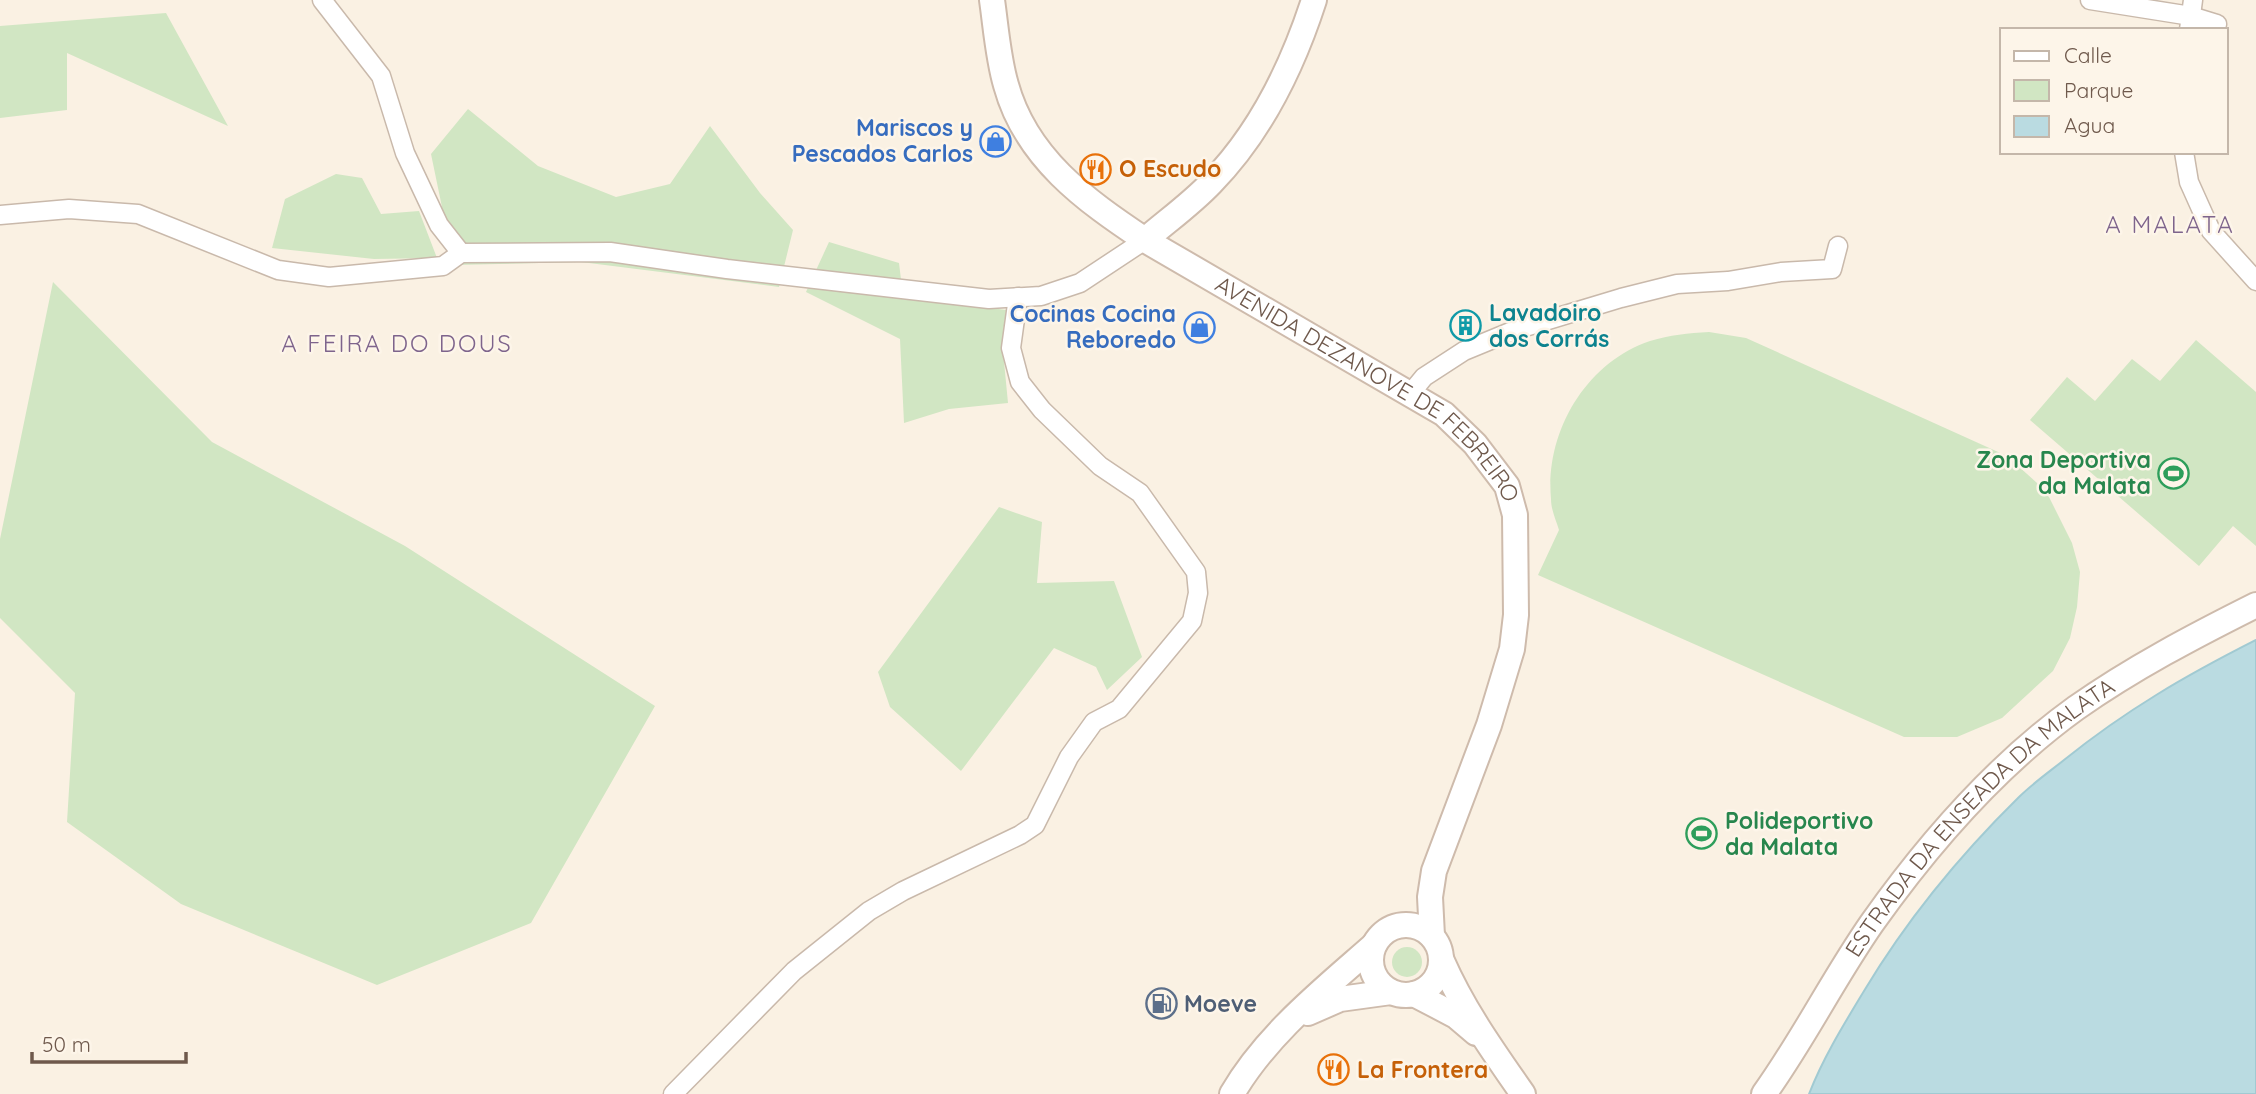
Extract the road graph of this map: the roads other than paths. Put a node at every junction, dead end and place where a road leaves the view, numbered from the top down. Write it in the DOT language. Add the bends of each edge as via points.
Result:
graph roads {
  1 [pos="322,0"];
  2 [pos="992,0"];
  3 [pos="1314,0"];
  4 [pos="2090,0"];
  5 [pos="2191,15"];
  6 [pos="2217,24"];
  7 [pos="2184,154"];
  8 [pos="0,215"];
  9 [pos="1145,240"];
  10 [pos="1838,246"];
  11 [pos="461,253"];
  12 [pos="2256,281"];
  13 [pos="1018,297"];
  14 [pos="1410,394"];
  15 [pos="2256,605"];
  16 [pos="1434,871"];
  17 [pos="1393,927"];
  18 [pos="1432,936"];
  19 [pos="1374,945"];
  20 [pos="1442,961"];
  21 [pos="1402,993"];
  22 [pos="1289,1024"];
  23 [pos="1489,1046"];
  24 [pos="673,1094"];
  25 [pos="1232,1094"];
  26 [pos="1523,1094"];
  27 [pos="1764,1094"];
  1 -- 11 [label="street" via="381,76 405,153 439,225"];
  2 -- 9 [label="main road, AVENIDA DEZANOVE DE FEBREIRO" via="1005,83 1030,140 1055,171"];
  3 -- 9 [label="main road" via="1298,47 1247,142 1210,184"];
  4 -- 5 [label="street"];
  5 -- 6 [label="street"];
  7 -- 12 [label="street" via="2189,182 2211,231"];
  8 -- 11 [label="street" via="69,209 138,214 278,270 329,277 443,266"];
  9 -- 13 [label="street" via="1080,283 1041,296"];
  9 -- 14 [label="main road, AVENIDA DEZANOVE DE FEBREIRO"];
  10 -- 14 [label="street" via="1832,269 1677,284 1515,330 1464,351 1424,377"];
  11 -- 13 [label="street" via="610,252 989,299"];
  13 -- 24 [label="street" via="1011,348 1020,382 1100,467 1140,493 1196,572 1198,593 1192,621 1119,709 1094,722 1069,757 1035,825 869,911 794,971"];
  14 -- 16 [label="main road, AVENIDA DEZANOVE DE FEBREIRO" via="1444,414 1475,444 1507,486 1515,515 1512,649"];
  15 -- 27 [label="main road, ESTRADA DA ENSEADA DA MALATA" via="2172,648 2074,709 1994,780 1920,861 1873,922"];
  16 -- 17 [label="main road, AVENIDA DEZANOVE DE FEBREIRO"];
  16 -- 18 [label="main road, AVENIDA DEZANOVE DE FEBREIRO"];
  17 -- 18 [label="main road" via="1416,926"];
  17 -- 19 [label="main road"];
  18 -- 20 [label="main road"];
  19 -- 21 [label="main road" via="1373,972 1382,986"];
  19 -- 22 [label="main road"];
  20 -- 21 [label="main road" via="1429,987"];
  20 -- 23 [label="main road"];
  21 -- 22 [label="main road" via="1329,1002"];
  21 -- 23 [label="main road" via="1456,1016"];
  22 -- 25 [label="main road" via="1255,1060"];
  23 -- 26 [label="main road"];
}
